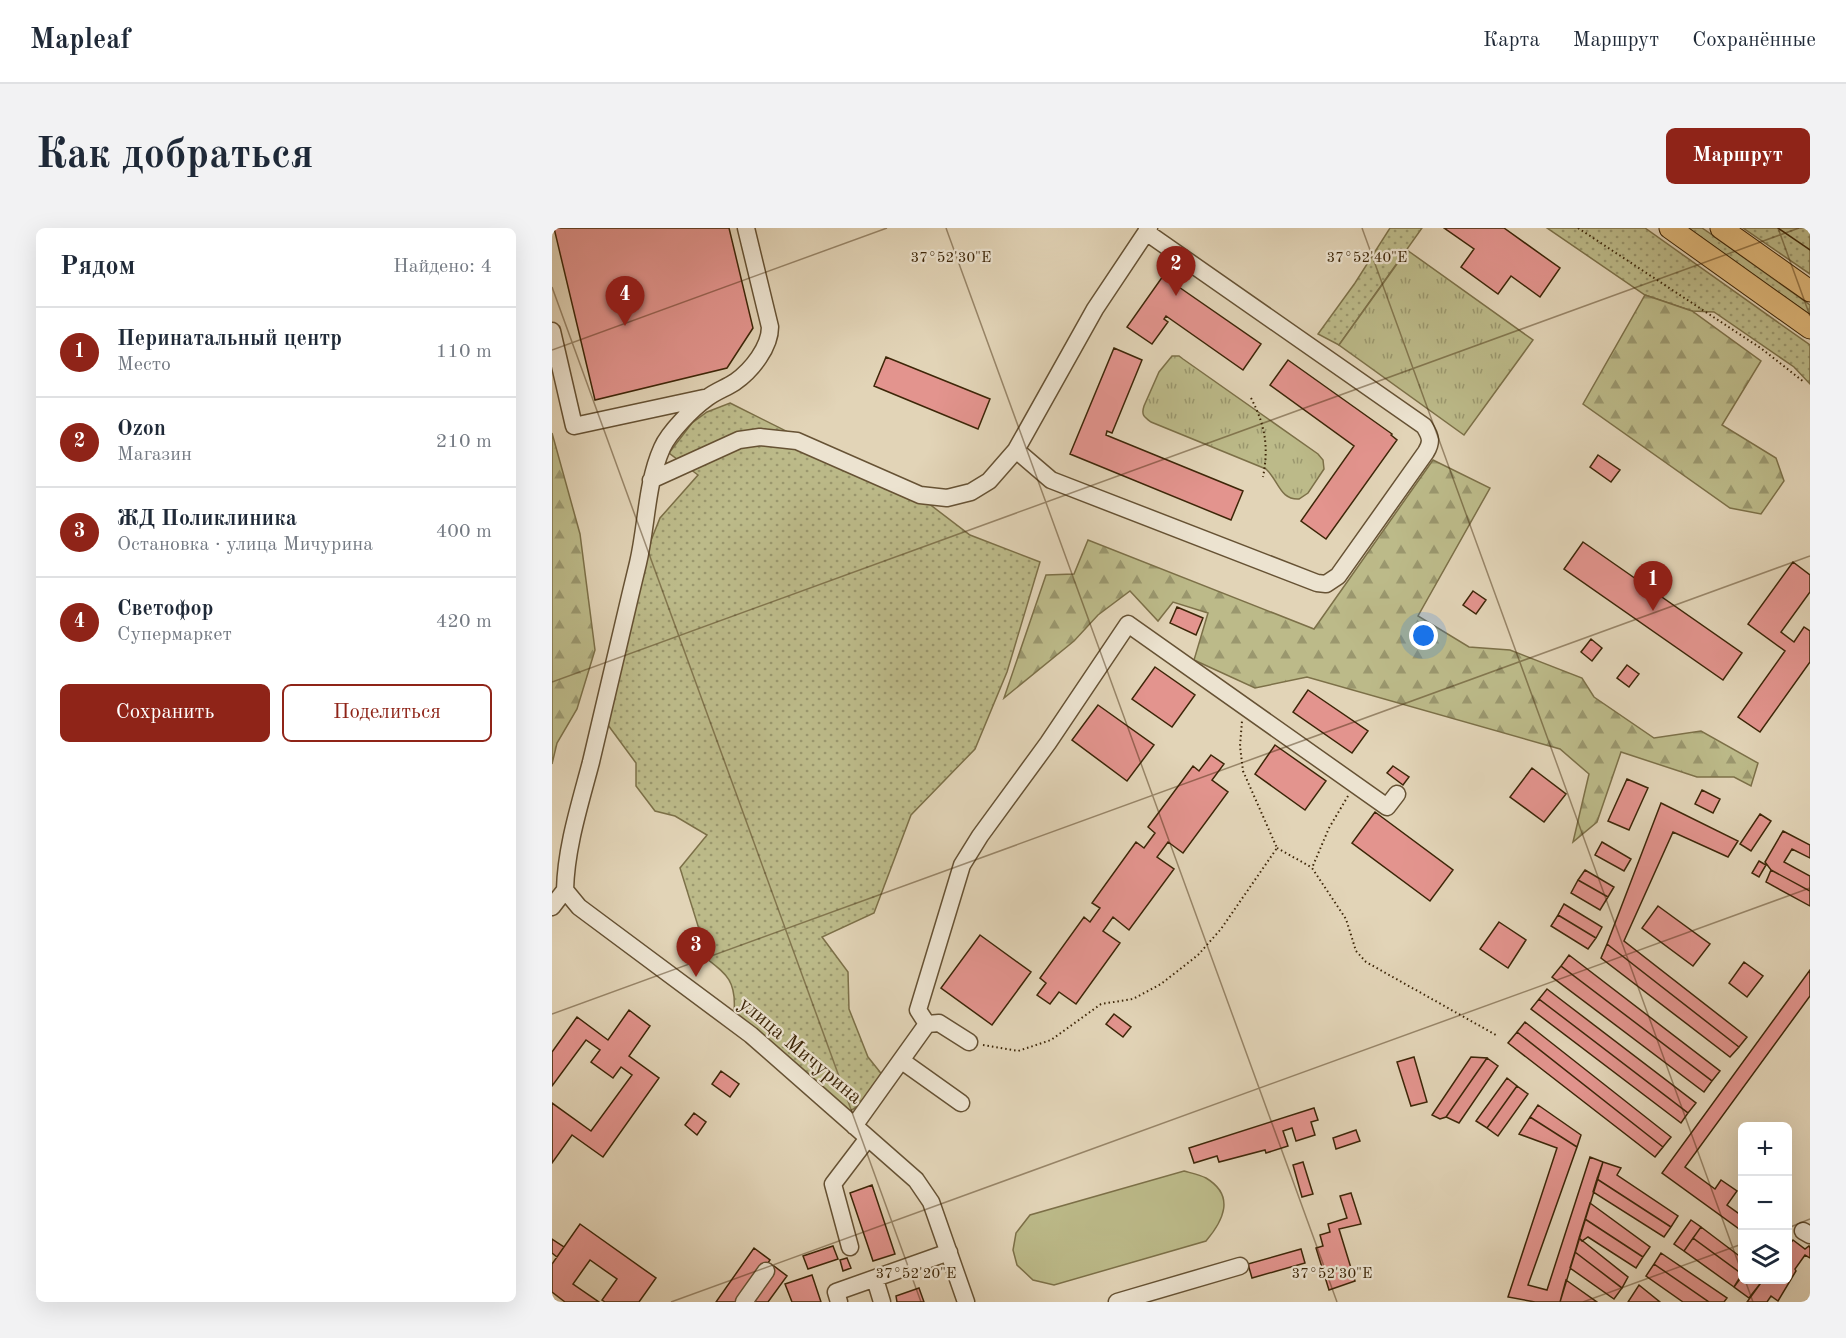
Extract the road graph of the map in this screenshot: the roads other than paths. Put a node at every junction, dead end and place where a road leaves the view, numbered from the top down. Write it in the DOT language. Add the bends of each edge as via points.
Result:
graph roads {
  1 [pos="746,228"];
  2 [pos="1670,228"];
  3 [pos="1721,228"];
  4 [pos="1144,231"];
  5 [pos="1810,291"];
  6 [pos="1810,328"];
  7 [pos="552,331"];
  8 [pos="708,397"];
  9 [pos="1016,450"];
  10 [pos="651,480"];
  11 [pos="1397,794"];
  12 [pos="565,890"];
  13 [pos="552,907"];
  14 [pos="927,1024"];
  15 [pos="969,1042"];
  16 [pos="902,1061"];
  17 [pos="961,1103"];
  18 [pos="854,1126"];
  19 [pos="868,1138"];
  20 [pos="850,1247"];
  21 [pos="949,1252"];
  22 [pos="1240,1266"];
  23 [pos="766,1271"];
  24 [pos="875,1279"];
  25 [pos="744,1302"];
  26 [pos="839,1302"];
  27 [pos="882,1302"];
  28 [pos="966,1302"];
  29 [pos="1117,1302"];
  1 -- 8 [label="street" via="770,335 766,347 749,368 735,382"];
  2 -- 6 [label="main road"];
  3 -- 5 [label="main road"];
  4 -- 9 [label="street" via="1086,323"];
  4 -- 9 [label="street" via="1424,426 1431,442 1426,452 1338,576 1326,584 1052,480"];
  7 -- 8 [label="street" via="574,426"];
  8 -- 10 [label="street" via="691,411 663,446"];
  9 -- 10 [label="street" via="989,481 971,492 947,498 921,495 797,441 760,437 738,440"];
  10 -- 12 [label="street" via="642,547 577,816"];
  11 -- 14 [label="street" via="1387,807 1128,624 962,865 918,1010"];
  12 -- 13 [label="street"];
  12 -- 18 [label="street, улица Мичурина" via="587,914 751,1035"];
  14 -- 15 [label="street" via="939,1023"];
  14 -- 16 [label="street"];
  16 -- 17 [label="street"];
  16 -- 18 [label="street"];
  18 -- 19 [label="street, улица Мичурина"];
  19 -- 20 [label="street" via="833,1184"];
  19 -- 21 [label="street, улица Мичурина" via="916,1180 931,1202"];
  21 -- 24 [label="street"];
  21 -- 28 [label="street, улица Мичурина"];
  22 -- 29 [label="street"];
  23 -- 25 [label="street"];
  24 -- 26 [label="street" via="836,1292"];
  24 -- 27 [label="street"];
}
